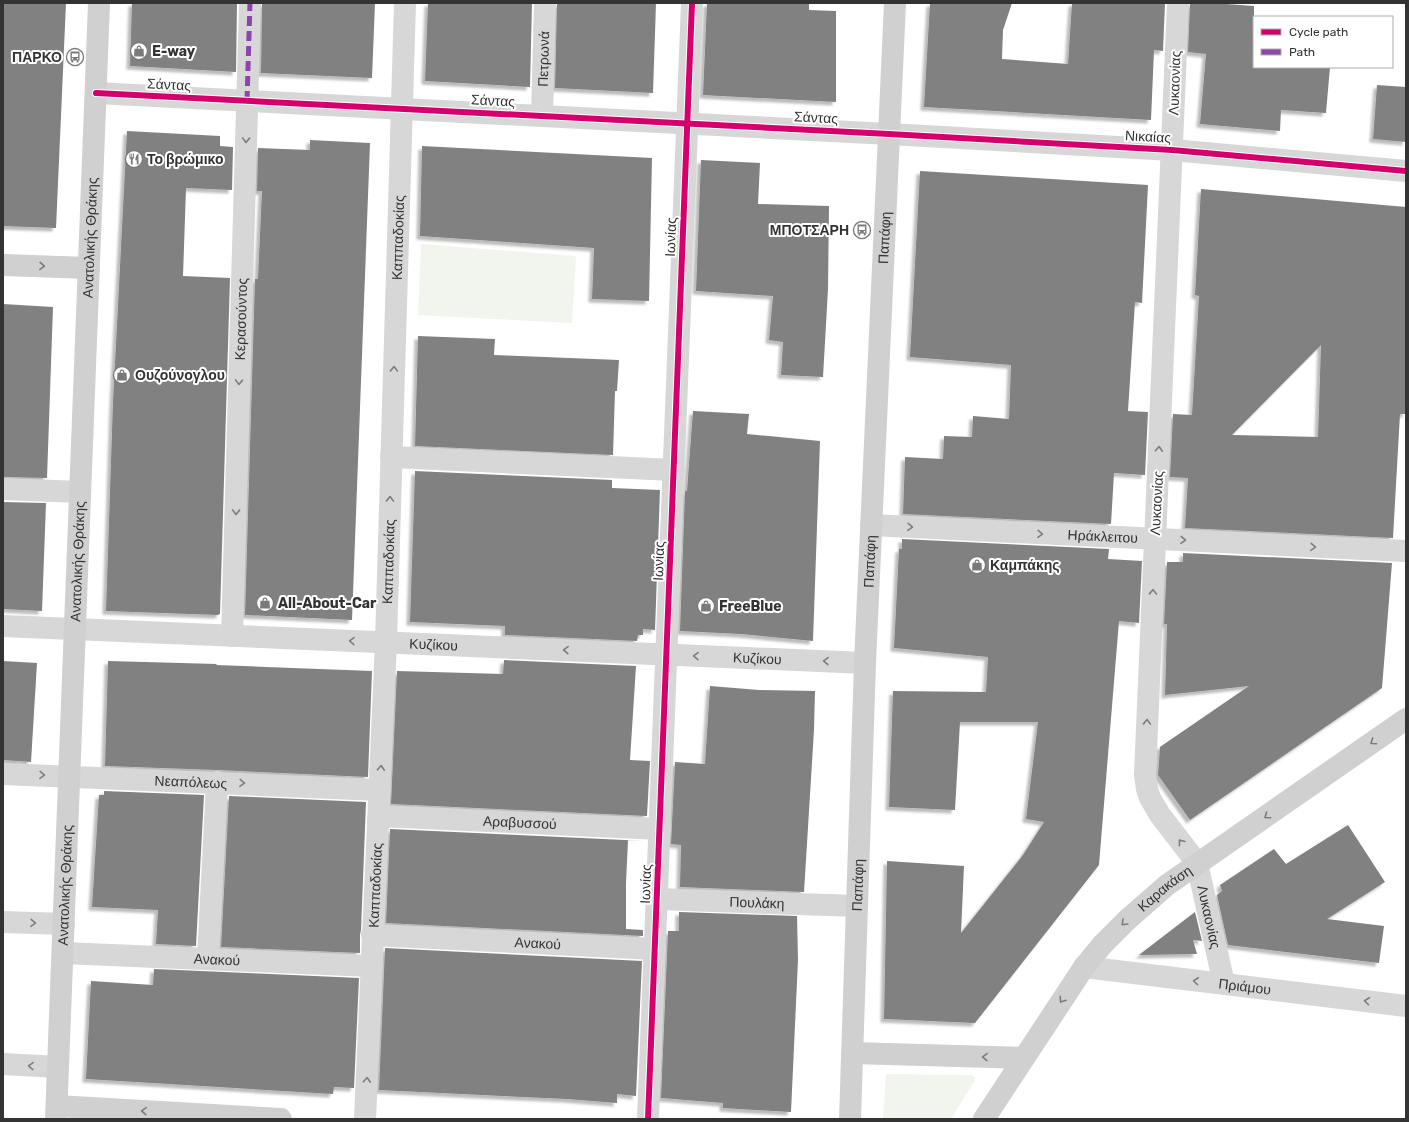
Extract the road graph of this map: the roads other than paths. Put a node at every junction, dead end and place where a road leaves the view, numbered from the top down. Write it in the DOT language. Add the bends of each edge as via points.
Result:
graph roads {
  1 [pos="99,3"];
  2 [pos="250,3"];
  3 [pos="405,3"];
  4 [pos="545,3"];
  5 [pos="692,3"];
  6 [pos="895,3"];
  7 [pos="1178,3"];
  8 [pos="96,93"];
  9 [pos="247,101"];
  10 [pos="402,109"];
  11 [pos="542,116"];
  12 [pos="688,123"];
  13 [pos="889,134"];
  14 [pos="1172,150"];
  15 [pos="1406,171"];
  16 [pos="3,265"];
  17 [pos="89,268"];
  18 [pos="391,458"];
  19 [pos="674,470"];
  20 [pos="3,489"];
  21 [pos="80,492"];
  22 [pos="871,526"];
  23 [pos="1155,539"];
  24 [pos="1406,551"];
  25 [pos="3,626"];
  26 [pos="75,629"];
  27 [pos="232,636"];
  28 [pos="386,642"];
  29 [pos="667,654"];
  30 [pos="865,663"];
  31 [pos="1406,713"];
  32 [pos="1406,719"];
  33 [pos="3,774"];
  34 [pos="69,776"];
  35 [pos="217,782"];
  36 [pos="380,790"];
  37 [pos="379,816"];
  38 [pos="660,829"];
  39 [pos="1197,863"];
  40 [pos="657,899"];
  41 [pos="857,906"];
  42 [pos="3,922"];
  43 [pos="64,924"];
  44 [pos="372,935"];
  45 [pos="655,949"];
  46 [pos="62,953"];
  47 [pos="208,959"];
  48 [pos="372,966"];
  49 [pos="1084,967"];
  50 [pos="1224,984"];
  51 [pos="1406,1006"];
  52 [pos="852,1053"];
  53 [pos="1024,1058"];
  54 [pos="3,1064"];
  55 [pos="58,1067"];
  56 [pos="56,1112"];
  57 [pos="219,1117"];
  58 [pos="281,1119"];
  59 [pos="365,1119"];
  60 [pos="648,1119"];
  61 [pos="850,1119"];
  62 [pos="984,1119"];
  1 -- 8 [label="street, Ανατολικής Θράκης"];
  2 -- 9 [label="street, Κερασούντος"];
  3 -- 10 [label="street, Καππαδοκίας"];
  4 -- 11 [label="street, Πετρωνά"];
  5 -- 12 [label="street, Ιωνίας"];
  6 -- 13 [label="street, Παπάφη"];
  7 -- 14 [label="street, Λυκαονίας"];
  8 -- 9 [label="street, Σάντας"];
  8 -- 17 [label="street, Ανατολικής Θράκης"];
  9 -- 10 [label="street, Σάντας"];
  9 -- 27 [label="street, Κερασούντος, one-way"];
  10 -- 11 [label="street, Σάντας"];
  18 -- 10 [label="street, Καππαδοκίας, one-way"];
  11 -- 12 [label="street, Σάντας"];
  12 -- 13 [label="street, Σάντας"];
  12 -- 19 [label="street, Ιωνίας"];
  13 -- 14 [label="street, Νικαίας"];
  13 -- 22 [label="street, Παπάφη"];
  14 -- 15 [label="street, Νικαίας"];
  23 -- 14 [label="street, Λυκαονίας, one-way"];
  16 -- 17 [label="street, one-way"];
  17 -- 21 [label="street, Ανατολικής Θράκης"];
  18 -- 19 [label="street"];
  28 -- 18 [label="street, Καππαδοκίας, one-way"];
  19 -- 29 [label="street, Ιωνίας"];
  20 -- 21 [label="street"];
  21 -- 26 [label="street, Ανατολικής Θράκης"];
  22 -- 23 [label="street, Ηράκλειτου, one-way"];
  22 -- 30 [label="street, Παπάφη"];
  23 -- 24 [label="street, Ηράκλειτου, one-way"];
  39 -- 23 [label="street, Λυκαονίας, one-way" via="1160,815 1150,798 1145,777"];
  25 -- 26 [label="street, Κυζίκου"];
  26 -- 27 [label="street, Κυζίκου"];
  26 -- 34 [label="street, Ανατολικής Θράκης"];
  28 -- 27 [label="street, Κυζίκου, one-way"];
  29 -- 28 [label="street, Κυζίκου, one-way"];
  36 -- 28 [label="street, Καππαδοκίας, one-way"];
  30 -- 29 [label="street, Κυζίκου, one-way"];
  29 -- 38 [label="street, Ιωνίας"];
  30 -- 41 [label="street, Παπάφη"];
  31 -- 32 [label="street"];
  32 -- 39 [label="street, Καρακάση, one-way"];
  33 -- 34 [label="street, Νεαπόλεως, one-way"];
  34 -- 35 [label="street, Νεαπόλεως"];
  34 -- 43 [label="street, Ανατολικής Θράκης"];
  35 -- 36 [label="street, Νεαπόλεως, one-way"];
  35 -- 47 [label="street"];
  36 -- 37 [label="street, Καππαδοκίας"];
  37 -- 38 [label="street, Αραβυσσού"];
  37 -- 44 [label="street, Καππαδοκίας"];
  38 -- 40 [label="street, Ιωνίας"];
  39 -- 49 [label="street, Καρακάση, one-way" via="1152,896 1103,944"];
  39 -- 50 [label="street, Λυκαονίας"];
  40 -- 41 [label="street, Πουλάκη"];
  40 -- 45 [label="street, Ιωνίας"];
  41 -- 52 [label="street, Παπάφη"];
  42 -- 43 [label="street, one-way"];
  43 -- 46 [label="street, Ανατολικής Θράκης"];
  44 -- 45 [label="street, Ανακού"];
  44 -- 48 [label="street, Καππαδοκίας"];
  45 -- 60 [label="street, Ιωνίας"];
  46 -- 47 [label="street, Ανακού"];
  46 -- 55 [label="street, Ανατολικής Θράκης"];
  47 -- 48 [label="street, Ανακού"];
  59 -- 48 [label="street, Καππαδοκίας, one-way"];
  50 -- 49 [label="street, Πριάμου, one-way"];
  49 -- 53 [label="street, Καρακάση, one-way"];
  51 -- 50 [label="street, Πριάμου, one-way"];
  53 -- 52 [label="street, one-way"];
  52 -- 61 [label="street, Παπάφη"];
  53 -- 62 [label="street, Καρακάση"];
  55 -- 54 [label="street, one-way"];
  55 -- 56 [label="street, Ανατολικής Θράκης"];
  57 -- 56 [label="street, one-way"];
  57 -- 58 [label="street"];
}
